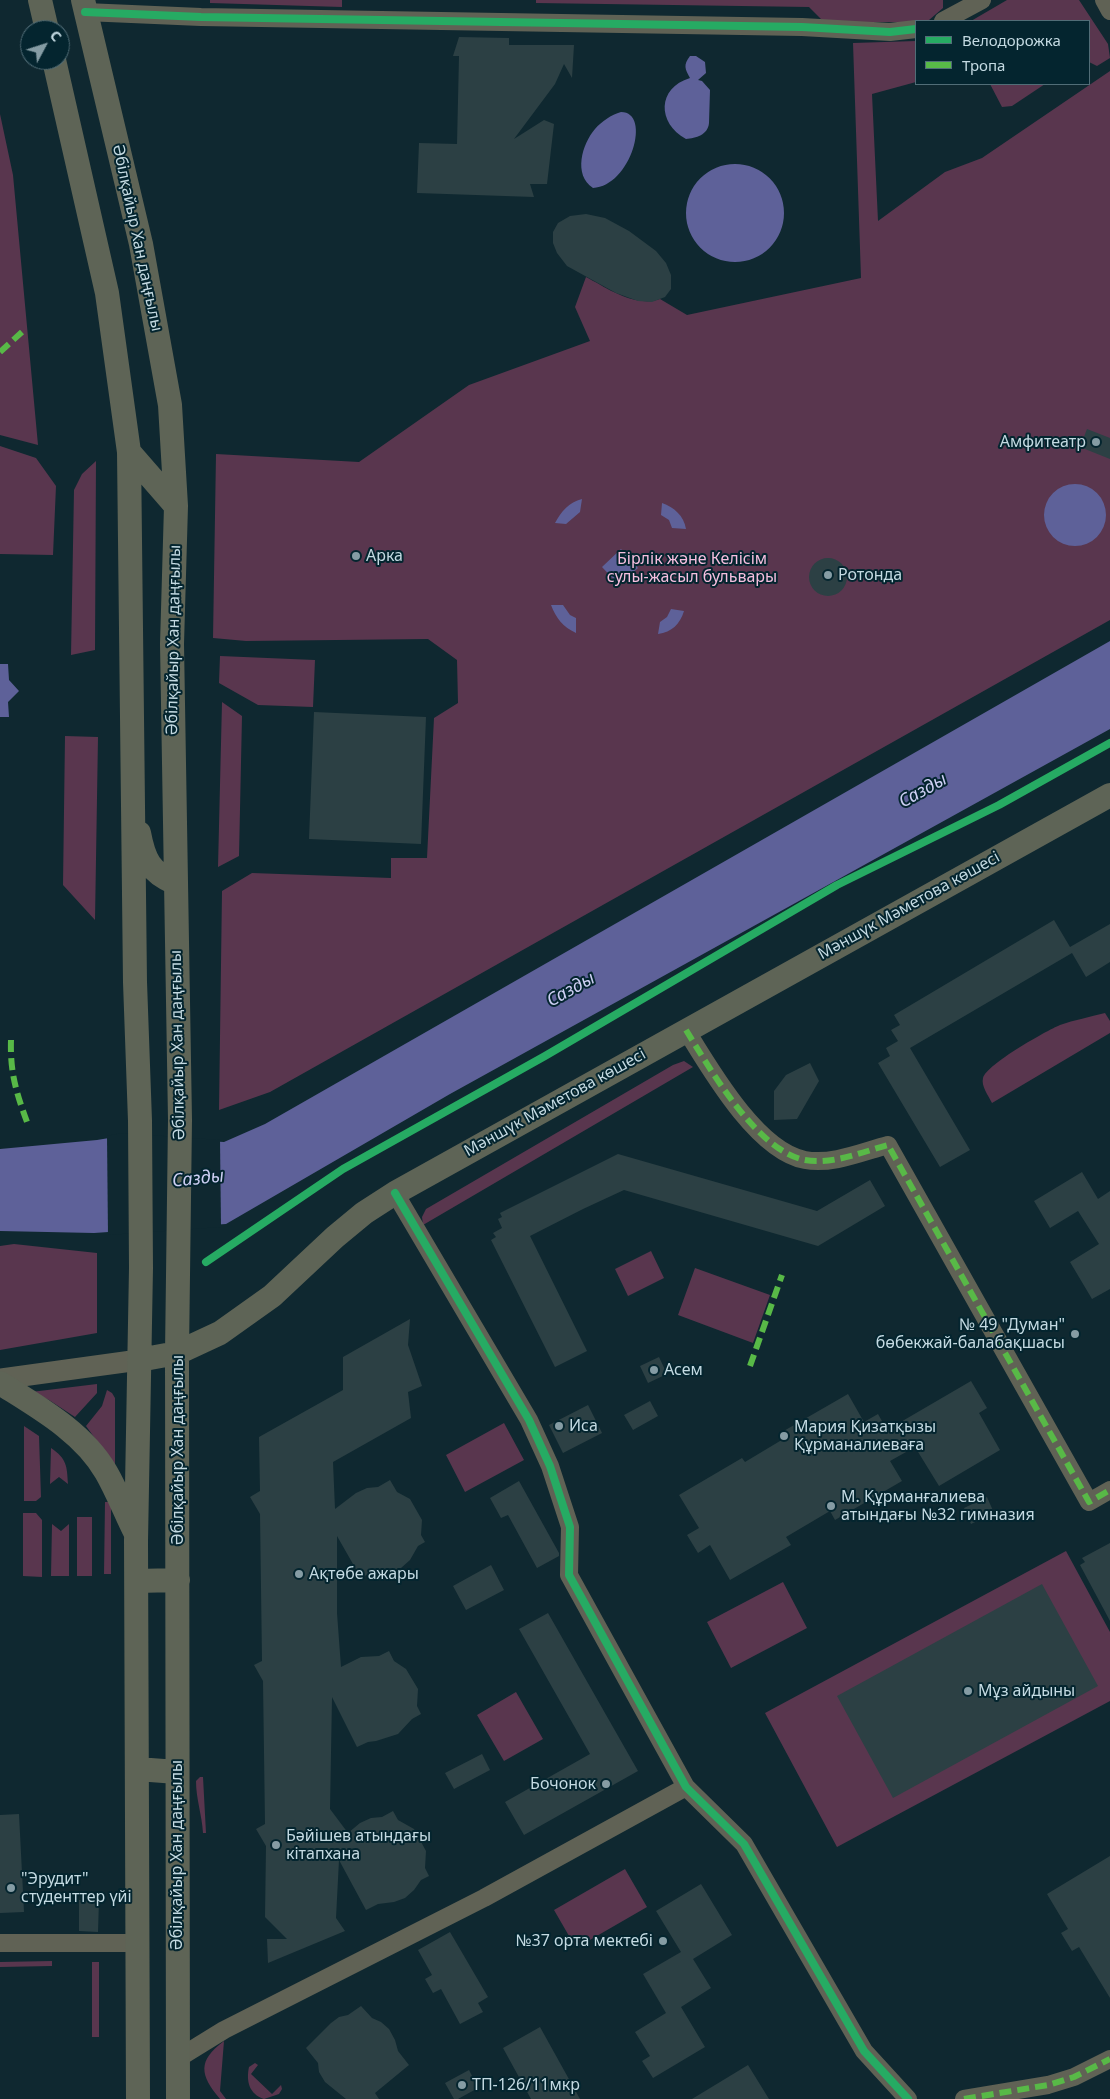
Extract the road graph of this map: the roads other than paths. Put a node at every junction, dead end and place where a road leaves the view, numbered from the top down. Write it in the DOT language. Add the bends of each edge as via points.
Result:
graph roads {
  1 [pos="40,0"];
  2 [pos="982,0"];
  3 [pos="1104,0"];
  4 [pos="84,6"];
  5 [pos="1110,11"];
  6 [pos="45,20"];
  7 [pos="945,20"];
  8 [pos="915,29"];
  9 [pos="56,70"];
  10 [pos="129,452"];
  11 [pos="176,506"];
  12 [pos="1110,795"];
  13 [pos="132,800"];
  14 [pos="175,883"];
  15 [pos="686,1030"];
  16 [pos="395,1193"];
  17 [pos="177,1353"];
  18 [pos="139,1360"];
  19 [pos="0,1378"];
  20 [pos="0,1383"];
  21 [pos="1110,1490"];
  22 [pos="136,1536"];
  23 [pos="178,1580"];
  24 [pos="137,1581"];
  25 [pos="137,1770"];
  26 [pos="177,1772"];
  27 [pos="686,1787"];
  28 [pos="138,1943"];
  29 [pos="0,1944"];
  30 [pos="177,2059"];
  31 [pos="1110,2059"];
  32 [pos="138,2099"];
  33 [pos="178,2099"];
  34 [pos="908,2099"];
  35 [pos="964,2099"];
  1 -- 6 [label="main road"];
  2 -- 7 [label="street"];
  3 -- 5 [label="street"];
  4 -- 8 [label="street" via="201,17"];
  4 -- 11 [label="main road, Әбілқайыр Хан даңғылы" via="143,253 170,405"];
  9 -- 10 [label="main road" via="107,293"];
  10 -- 11 [label="main road"];
  10 -- 13 [label="main road"];
  11 -- 14 [label="main road, Әбілқайыр Хан даңғылы" via="172,644"];
  12 -- 15 [label="main road, Мәншүк Мәметова көшесі"];
  13 -- 14 [label="main road" via="142,850 160,876"];
  13 -- 18 [label="main road" via="140,1121"];
  14 -- 17 [label="main road, Әбілқайыр Хан даңғылы" via="180,1120"];
  15 -- 16 [label="main road, Мәншүк Мәметова көшесі"];
  15 -- 21 [label="street" via="722,1089 773,1144 804,1160 846,1157 888,1145 1089,1502"];
  16 -- 17 [label="main road, Мәншүк Мәметова көшесі" via="357,1219 272,1296 220,1333"];
  16 -- 27 [label="street" via="529,1420 550,1466 570,1527 569,1575"];
  17 -- 18 [label="main road, Мәншүк Мәметова көшесі"];
  17 -- 23 [label="main road, Әбілқайыр Хан даңғылы"];
  18 -- 19 [label="street, Мәншүк Мәметова көшесі"];
  18 -- 22 [label="main road"];
  20 -- 22 [label="main road" via="59,1423 87,1448 105,1471"];
  22 -- 24 [label="main road"];
  23 -- 24 [label="main road"];
  23 -- 26 [label="main road, Әбілқайыр Хан даңғылы"];
  24 -- 25 [label="main road"];
  25 -- 26 [label="main road"];
  25 -- 28 [label="main road"];
  26 -- 30 [label="main road, Әбілқайыр Хан даңғылы"];
  27 -- 30 [label="street" via="484,1898 224,2030"];
  27 -- 34 [label="street" via="744,1844 864,2051"];
  28 -- 29 [label="street"];
  28 -- 32 [label="main road"];
  30 -- 33 [label="main road, Әбілқайыр Хан даңғылы"];
  31 -- 35 [label="street" via="1074,2077 1048,2085"];
}
